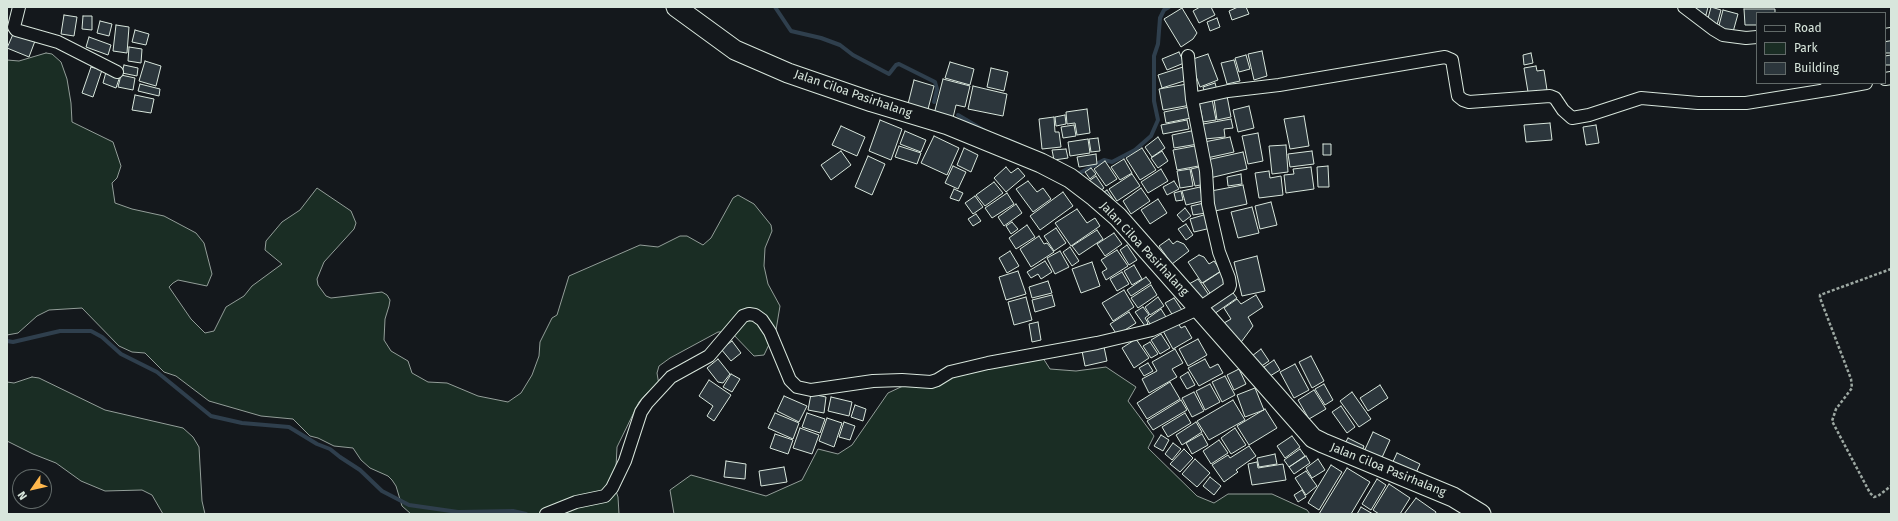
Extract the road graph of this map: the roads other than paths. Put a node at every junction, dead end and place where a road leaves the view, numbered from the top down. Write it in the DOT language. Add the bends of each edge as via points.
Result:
graph roads {
  1 [pos="19,7"];
  2 [pos="676,7"];
  3 [pos="1684,7"];
  4 [pos="1756,38"];
  5 [pos="1188,56"];
  6 [pos="117,72"];
  7 [pos="1854,84"];
  8 [pos="1830,86"];
  9 [pos="1192,98"];
  10 [pos="1198,309"];
  11 [pos="546,514"];
  12 [pos="1481,514"];
  1 -- 6 [label="street" via="14,27 16,30 58,42"];
  2 -- 10 [label="main road, Jalan Ciloa Pasirhalang" via="735,50 788,73 948,125 1041,163 1070,178 1118,217"];
  3 -- 4 [label="street" via="1724,35"];
  5 -- 9 [label="street"];
  7 -- 8 [label="street"];
  8 -- 9 [label="street" via="1746,103 1698,103 1641,98 1572,118 1550,96 1469,102 1463,100 1458,96 1453,63 1449,57"];
  9 -- 10 [label="street" via="1206,171 1208,204 1230,285"];
  10 -- 11 [label="street" via="1152,330 965,368 950,372 931,382 873,381 811,390 797,387 790,380 770,332 762,320 748,314 743,316 709,356 671,377 647,403 641,412 625,461 612,488 605,496 576,502"];
  10 -- 12 [label="main road, Jalan Ciloa Pasirhalang" via="1313,438 1453,497"];
}
